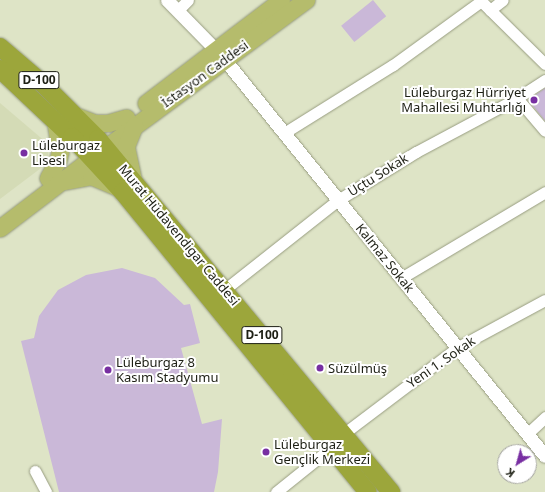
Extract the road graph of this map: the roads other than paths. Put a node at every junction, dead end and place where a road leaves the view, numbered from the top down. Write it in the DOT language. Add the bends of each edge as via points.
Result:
graph roads {
  1 [pos="167,0"];
  2 [pos="188,0"];
  3 [pos="281,0"];
  4 [pos="306,0"];
  5 [pos="503,0"];
  6 [pos="481,1"];
  7 [pos="178,10"];
  8 [pos="490,10"];
  9 [pos="0,47"];
  10 [pos="220,55"];
  11 [pos="545,64"];
  12 [pos="0,69"];
  13 [pos="545,80"];
  14 [pos="517,98"];
  15 [pos="76,116"];
  16 [pos="55,121"];
  17 [pos="130,121"];
  18 [pos="545,131"];
  19 [pos="284,132"];
  20 [pos="95,149"];
  21 [pos="55,180"];
  22 [pos="128,186"];
  23 [pos="545,192"];
  24 [pos="338,200"];
  25 [pos="0,214"];
  26 [pos="0,228"];
  27 [pos="402,278"];
  28 [pos="224,290"];
  29 [pos="545,300"];
  30 [pos="458,347"];
  31 [pos="545,417"];
  32 [pos="343,434"];
  33 [pos="527,434"];
  34 [pos="332,447"];
  35 [pos="545,456"];
  36 [pos="35,471"];
  37 [pos="46,492"];
  38 [pos="276,492"];
  39 [pos="368,492"];
  40 [pos="391,492"];
  1 -- 7 [label="street, Kalmaz Sokak"];
  2 -- 7 [label="street"];
  3 -- 10 [label="main road, İstasyon Caddesi"];
  4 -- 10 [label="main road, İstasyon Caddesi"];
  5 -- 8 [label="street"];
  6 -- 8 [label="street"];
  6 -- 19 [label="street" via="393,65"];
  7 -- 10 [label="street, Kalmaz Sokak"];
  8 -- 11 [label="street"];
  9 -- 15 [label="highway, Murat Hüdavendigar Caddesi / D-100"];
  10 -- 17 [label="main road, İstasyon Caddesi"];
  10 -- 19 [label="street, Kalmaz Sokak"];
  12 -- 16 [label="highway, Murat Hüdavendigar Caddesi / D-100"];
  13 -- 14 [label="street, Uçtu Sokak"];
  14 -- 18 [label="street"];
  14 -- 24 [label="street, Uçtu Sokak" via="416,152"];
  15 -- 17 [label="main road" via="94,123"];
  15 -- 20 [label="highway, Murat Hüdavendigar Caddesi / D-100"];
  16 -- 20 [label="highway, Murat Hüdavendigar Caddesi / D-100"];
  16 -- 21 [label="main road" via="60,151"];
  17 -- 20 [label="main road, İstasyon Caddesi"];
  17 -- 22 [label="main road" via="126,146"];
  19 -- 24 [label="street, Kalmaz Sokak"];
  20 -- 21 [label="main road, İstasyon Caddesi"];
  20 -- 22 [label="highway, Murat Hüdavendigar Caddesi / D-100"];
  21 -- 22 [label="main road" via="91,176 112,184"];
  21 -- 25 [label="main road, İstasyon Caddesi"];
  21 -- 26 [label="main road, İstasyon Caddesi"];
  22 -- 28 [label="highway, Murat Hüdavendigar Caddesi / D-100"];
  22 -- 34 [label="highway, Murat Hüdavendigar Caddesi / D-100"];
  23 -- 27 [label="street"];
  24 -- 27 [label="street, Kalmaz Sokak"];
  24 -- 28 [label="street, Uçtu Sokak"];
  27 -- 30 [label="street, Kalmaz Sokak"];
  28 -- 32 [label="highway, Murat Hüdavendigar Caddesi / D-100"];
  29 -- 30 [label="street, Yeni 1. Sokak"];
  30 -- 32 [label="street, Yeni 1. Sokak"];
  30 -- 33 [label="street, Kalmaz Sokak"];
  31 -- 33 [label="street"];
  32 -- 40 [label="highway, Murat Hüdavendigar Caddesi / D-100"];
  33 -- 35 [label="street, Kalmaz Sokak"];
  34 -- 38 [label="street"];
  34 -- 39 [label="highway, Murat Hüdavendigar Caddesi / D-100"];
  36 -- 37 [label="street"];
}
